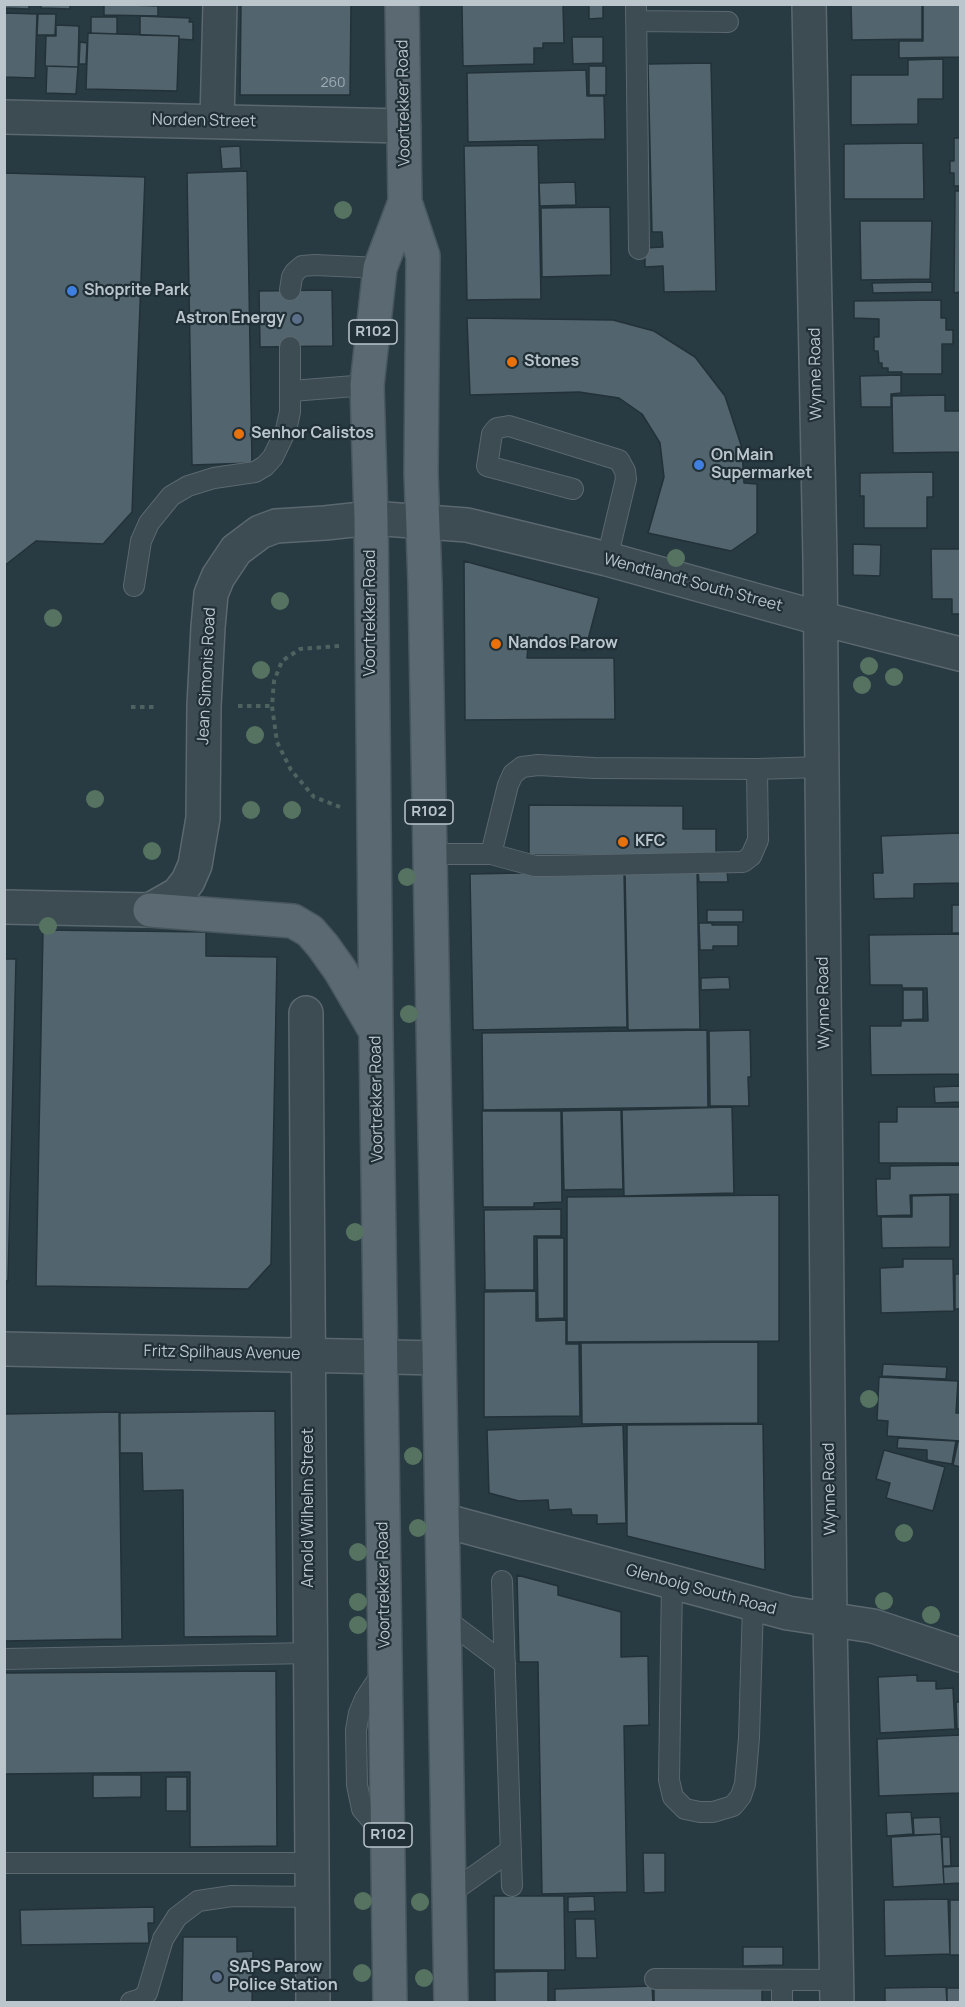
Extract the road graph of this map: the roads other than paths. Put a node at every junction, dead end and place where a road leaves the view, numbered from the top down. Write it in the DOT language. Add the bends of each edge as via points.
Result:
graph roads {
  1 [pos="220,4"];
  2 [pos="402,4"];
  3 [pos="809,4"];
  4 [pos="636,13"];
  5 [pos="728,22"];
  6 [pos="4,117"];
  7 [pos="217,121"];
  8 [pos="404,126"];
  9 [pos="405,202"];
  10 [pos="639,249"];
  11 [pos="380,268"];
  12 [pos="290,290"];
  13 [pos="290,347"];
  14 [pos="367,385"];
  15 [pos="292,391"];
  16 [pos="573,489"];
  17 [pos="371,518"];
  18 [pos="424,521"];
  19 [pos="607,559"];
  20 [pos="134,586"];
  21 [pos="819,618"];
  22 [pos="960,654"];
  23 [pos="821,767"];
  24 [pos="757,769"];
  25 [pos="429,854"];
  26 [pos="491,854"];
  27 [pos="4,907"];
  28 [pos="150,910"];
  29 [pos="306,1013"];
  30 [pos="376,1032"];
  31 [pos="4,1349"];
  32 [pos="309,1355"];
  33 [pos="380,1356"];
  34 [pos="439,1358"];
  35 [pos="442,1520"];
  36 [pos="502,1581"];
  37 [pos="672,1582"];
  38 [pos="753,1604"];
  39 [pos="444,1618"];
  40 [pos="830,1619"];
  41 [pos="310,1653"];
  42 [pos="960,1655"];
  43 [pos="4,1659"];
  44 [pos="505,1664"];
  45 [pos="511,1850"];
  46 [pos="4,1863"];
  47 [pos="312,1863"];
  48 [pos="512,1886"];
  49 [pos="449,1894"];
  50 [pos="312,1897"];
  51 [pos="655,1979"];
  52 [pos="782,1980"];
  53 [pos="837,1991"];
  54 [pos="131,2002"];
  55 [pos="313,2002"];
  56 [pos="390,2002"];
  57 [pos="451,2002"];
  58 [pos="782,2002"];
  1 -- 7 [label="street"];
  2 -- 8 [label="main road, Voortrekker Road / R102"];
  3 -- 21 [label="street, Wynne Road"];
  4 -- 5 [label="lane"];
  4 -- 10 [label="lane"];
  6 -- 7 [label="street, Norden Street"];
  7 -- 8 [label="street, Norden Street"];
  8 -- 9 [label="main road, Voortrekker Road / R102"];
  9 -- 11 [label="main road, Voortrekker Road / R102"];
  9 -- 18 [label="main road, Voortrekker Road / R102" via="423,256"];
  11 -- 12 [label="lane" via="302,266 292,277"];
  11 -- 14 [label="main road, Voortrekker Road / R102"];
  13 -- 15 [label="lane"];
  14 -- 15 [label="lane"];
  14 -- 17 [label="main road, Voortrekker Road / R102"];
  15 -- 20 [label="lane" via="286,430 265,466 255,472 188,486 162,505 141,541"];
  16 -- 19 [label="lane" via="487,466 492,435 497,428 509,426 619,460 626,478"];
  17 -- 18 [label="street, Jean Simonis Road"];
  17 -- 28 [label="street, Jean Simonis Road" via="276,526 260,532 236,550 218,577 208,627 203,818 195,865 178,894"];
  17 -- 30 [label="main road, Voortrekker Road / R102"];
  18 -- 19 [label="street, Wendtlandt South Street" via="467,525"];
  18 -- 25 [label="main road, Voortrekker Road / R102"];
  19 -- 21 [label="street, Wendtlandt South Street"];
  21 -- 22 [label="street, Wendtlandt South Street"];
  21 -- 23 [label="street, Wynne Road"];
  23 -- 24 [label="lane"];
  23 -- 40 [label="street, Wynne Road"];
  24 -- 26 [label="lane" via="522,767 508,785"];
  24 -- 26 [label="lane" via="758,840 751,856 743,862 535,866"];
  25 -- 26 [label="lane"];
  25 -- 34 [label="main road, Voortrekker Road / R102"];
  27 -- 28 [label="street"];
  28 -- 30 [label="main road" via="293,921 310,931 323,946"];
  29 -- 32 [label="street, Arnold Wilhelm Street"];
  30 -- 33 [label="main road, Voortrekker Road / R102"];
  31 -- 32 [label="street, Fritz Spilhaus Avenue"];
  32 -- 33 [label="street, Fritz Spilhaus Avenue"];
  32 -- 41 [label="street, Arnold Wilhelm Street"];
  33 -- 34 [label="street, Fritz Spilhaus Avenue"];
  33 -- 56 [label="main road, Voortrekker Road / R102"];
  34 -- 35 [label="main road, Voortrekker Road / R102"];
  35 -- 37 [label="street, Glenboig South Road"];
  35 -- 39 [label="main road, Voortrekker Road / R102"];
  36 -- 44 [label="lane"];
  37 -- 38 [label="street, Glenboig South Road"];
  37 -- 38 [label="lane" via="669,1780 673,1797 685,1809 713,1812 733,1806 743,1790 749,1737"];
  38 -- 40 [label="street, Glenboig South Road"];
  39 -- 44 [label="lane"];
  39 -- 49 [label="main road, Voortrekker Road / R102"];
  40 -- 42 [label="street, Glenboig South Road" via="873,1626"];
  40 -- 53 [label="street, Wynne Road"];
  41 -- 43 [label="lane"];
  41 -- 47 [label="street, Arnold Wilhelm Street"];
  44 -- 45 [label="lane"];
  45 -- 48 [label="lane"];
  45 -- 49 [label="lane"];
  46 -- 47 [label="lane"];
  47 -- 50 [label="street, Arnold Wilhelm Street"];
  49 -- 57 [label="main road, Voortrekker Road / R102"];
  50 -- 54 [label="lane" via="232,1896 198,1901 177,1917 164,1939 147,1994"];
  50 -- 55 [label="street, Arnold Wilhelm Street"];
  51 -- 52 [label="lane"];
  52 -- 53 [label="lane"];
  52 -- 58 [label="lane"];
}
